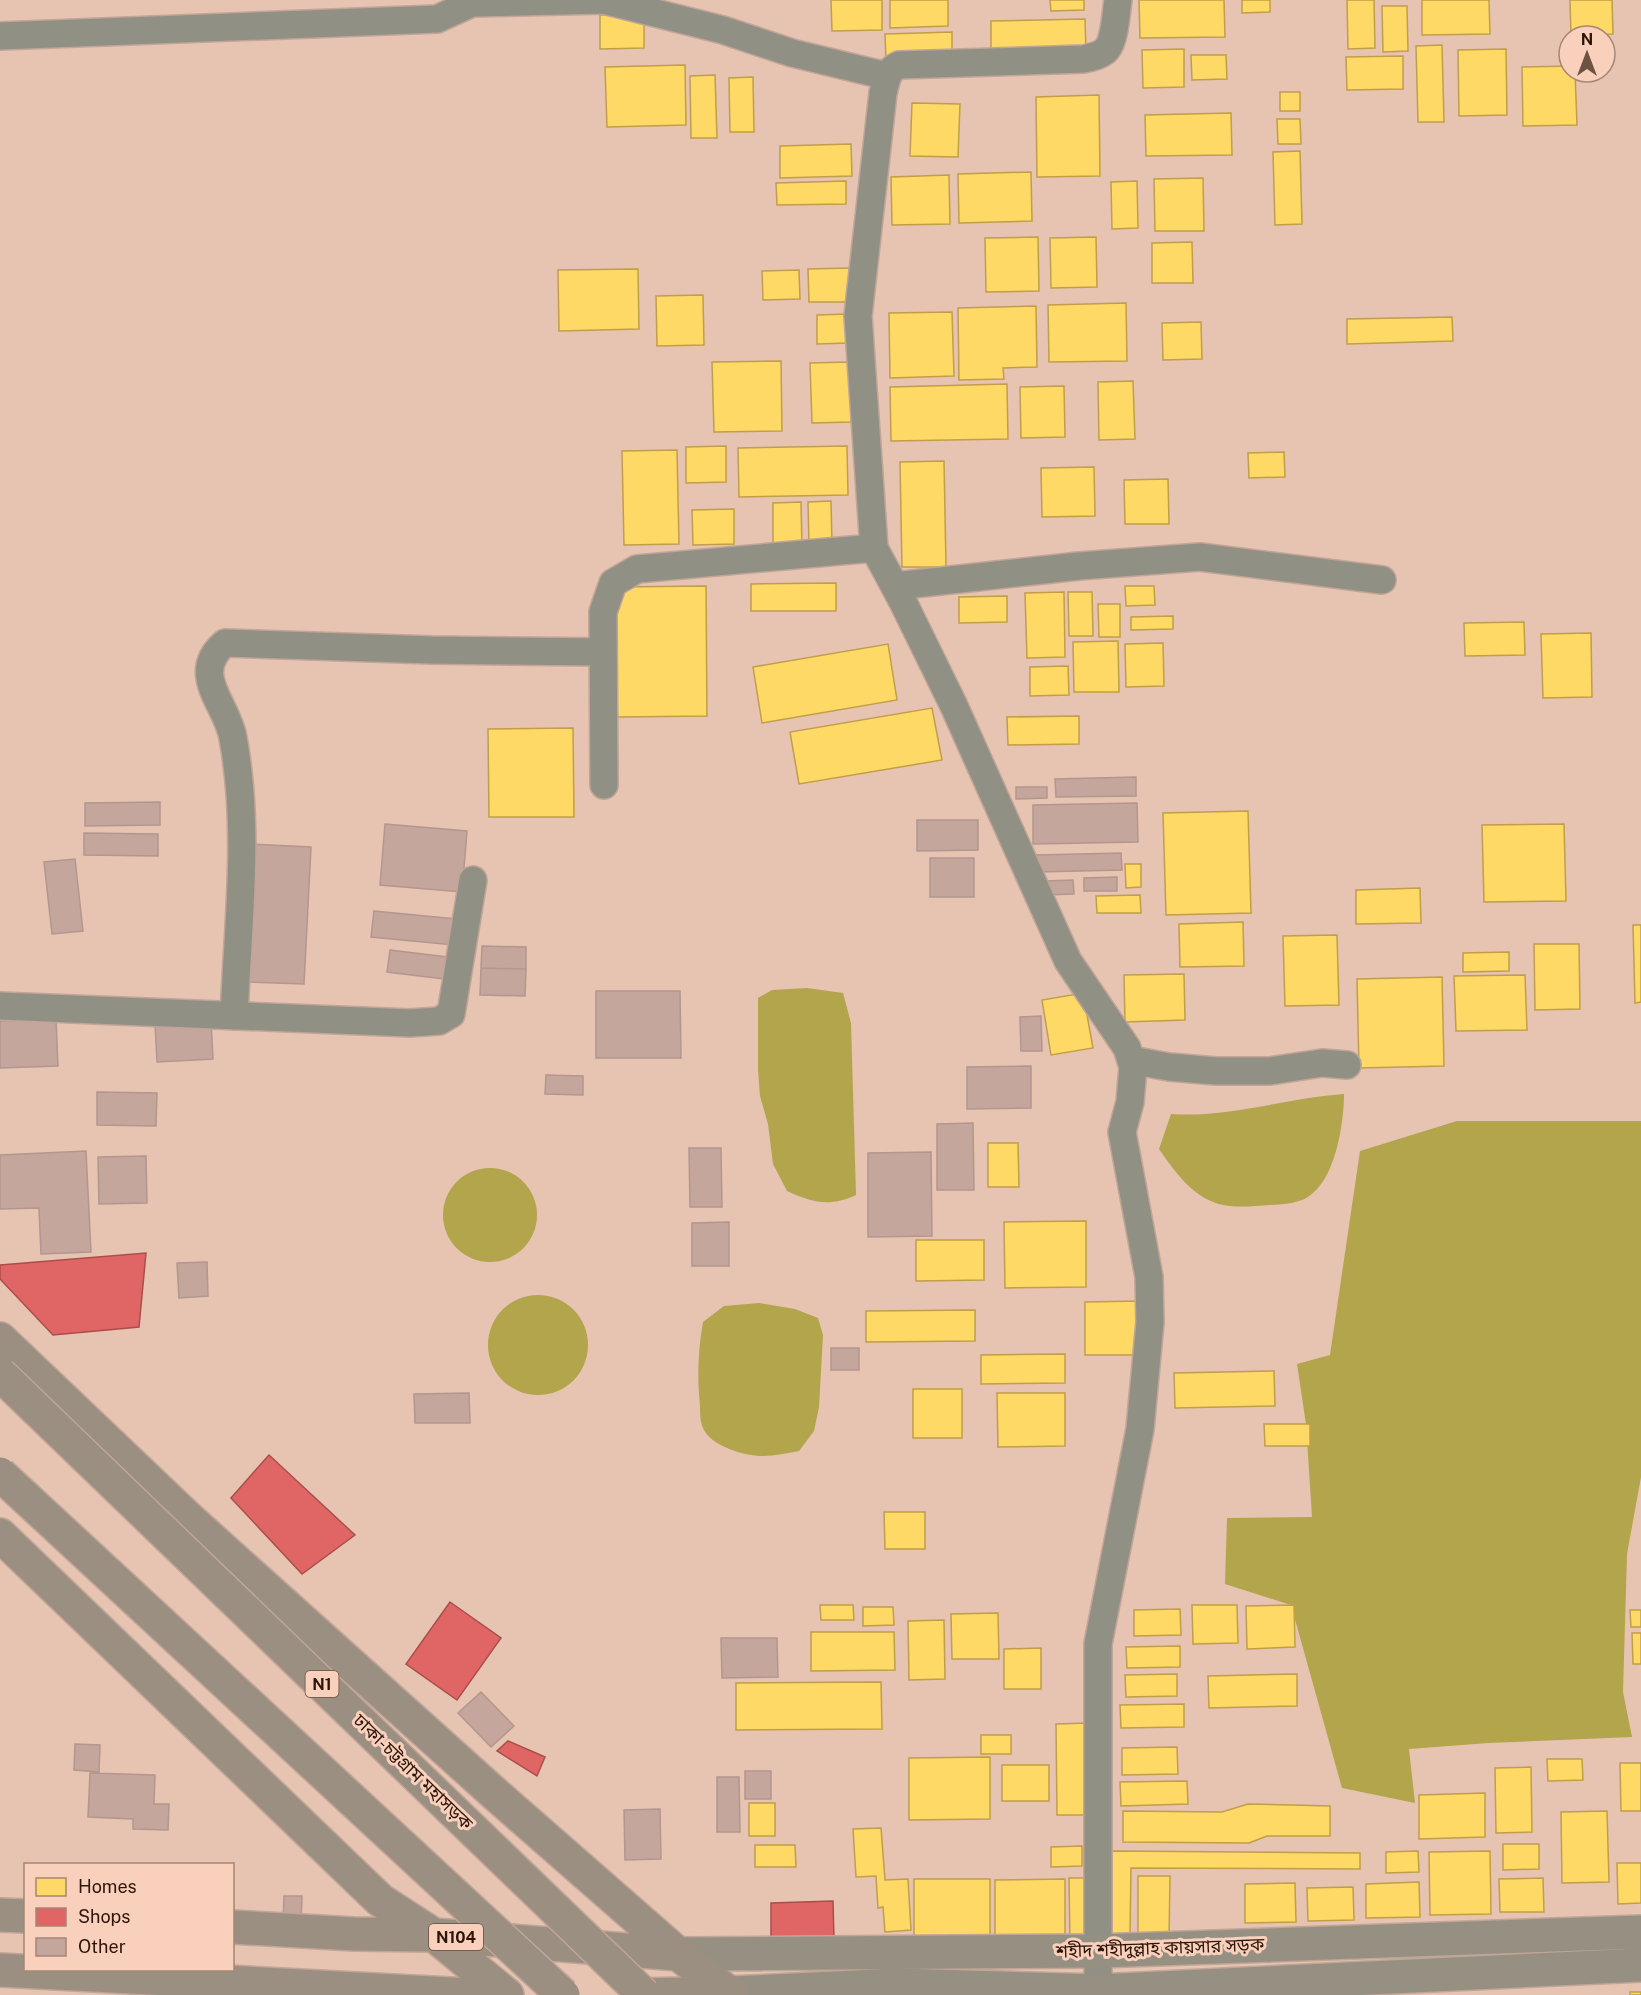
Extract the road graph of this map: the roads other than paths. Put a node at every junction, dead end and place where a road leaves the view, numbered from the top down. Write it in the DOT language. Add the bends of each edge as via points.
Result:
graph roads {
  1 [pos="1118,0"];
  2 [pos="0,36"];
  3 [pos="887,76"];
  4 [pos="874,548"];
  5 [pos="1382,580"];
  6 [pos="895,586"];
  7 [pos="603,652"];
  8 [pos="604,785"];
  9 [pos="473,880"];
  10 [pos="0,1005"];
  11 [pos="234,1016"];
  12 [pos="1131,1060"];
  13 [pos="1347,1065"];
  14 [pos="0,1339"];
  15 [pos="0,1374"];
  16 [pos="0,1474"];
  17 [pos="0,1535"];
  18 [pos="0,1915"];
  19 [pos="24,1916"];
  20 [pos="234,1927"];
  21 [pos="1641,1932"];
  22 [pos="434,1935"];
  23 [pos="1098,1951"];
  24 [pos="678,1954"];
  25 [pos="1641,1965"];
  26 [pos="0,1970"];
  27 [pos="1098,1991"];
  28 [pos="339,1992"];
  29 [pos="732,1994"];
  30 [pos="469,1995"];
  31 [pos="507,1995"];
  32 [pos="563,1995"];
  33 [pos="637,1995"];
  34 [pos="644,1995"];
  1 -- 3 [label="street" via="1107,49 1097,56 899,65"];
  2 -- 3 [label="street" via="437,19 472,3 603,0"];
  3 -- 4 [label="street" via="858,316"];
  4 -- 6 [label="street"];
  4 -- 7 [label="street" via="637,569 613,583 603,612"];
  5 -- 6 [label="street" via="1200,557"];
  6 -- 12 [label="street" via="954,706 1068,961 1127,1048"];
  7 -- 8 [label="street"];
  7 -- 11 [label="street" via="225,643 217,650 210,666 212,690 233,735 243,828"];
  9 -- 11 [label="street" via="451,1014 439,1022"];
  10 -- 11 [label="street"];
  12 -- 13 [label="street" via="1169,1068 1216,1071 1270,1071 1322,1063"];
  12 -- 23 [label="street" via="1130,1101 1122,1132 1149,1277 1150,1322 1140,1429 1098,1644"];
  14 -- 24 [label="highway" via="188,1518"];
  15 -- 34 [label="highway, ঢাকা-চট্টগ্রাম মহাসড়ক / N1, bridge"];
  16 -- 32 [label="highway, bridge"];
  17 -- 22 [label="highway" via="380,1900"];
  18 -- 19 [label="highway"];
  20 -- 22 [label="highway, N104"];
  21 -- 23 [label="main road, শহীদ শহীদুল্লাহ কায়সার সড়ক / N104"];
  22 -- 24 [label="highway, N104"];
  22 -- 31 [label="highway"];
  23 -- 24 [label="main road, শহীদ শহীদুল্লাহ কায়সার সড়ক / N104"];
  23 -- 27 [label="street"];
  24 -- 29 [label="highway"];
  25 -- 27 [label="main road"];
  26 -- 28 [label="highway"];
  27 -- 29 [label="main road" via="899,1985"];
  28 -- 30 [label="highway"];
  29 -- 33 [label="highway"];
}
